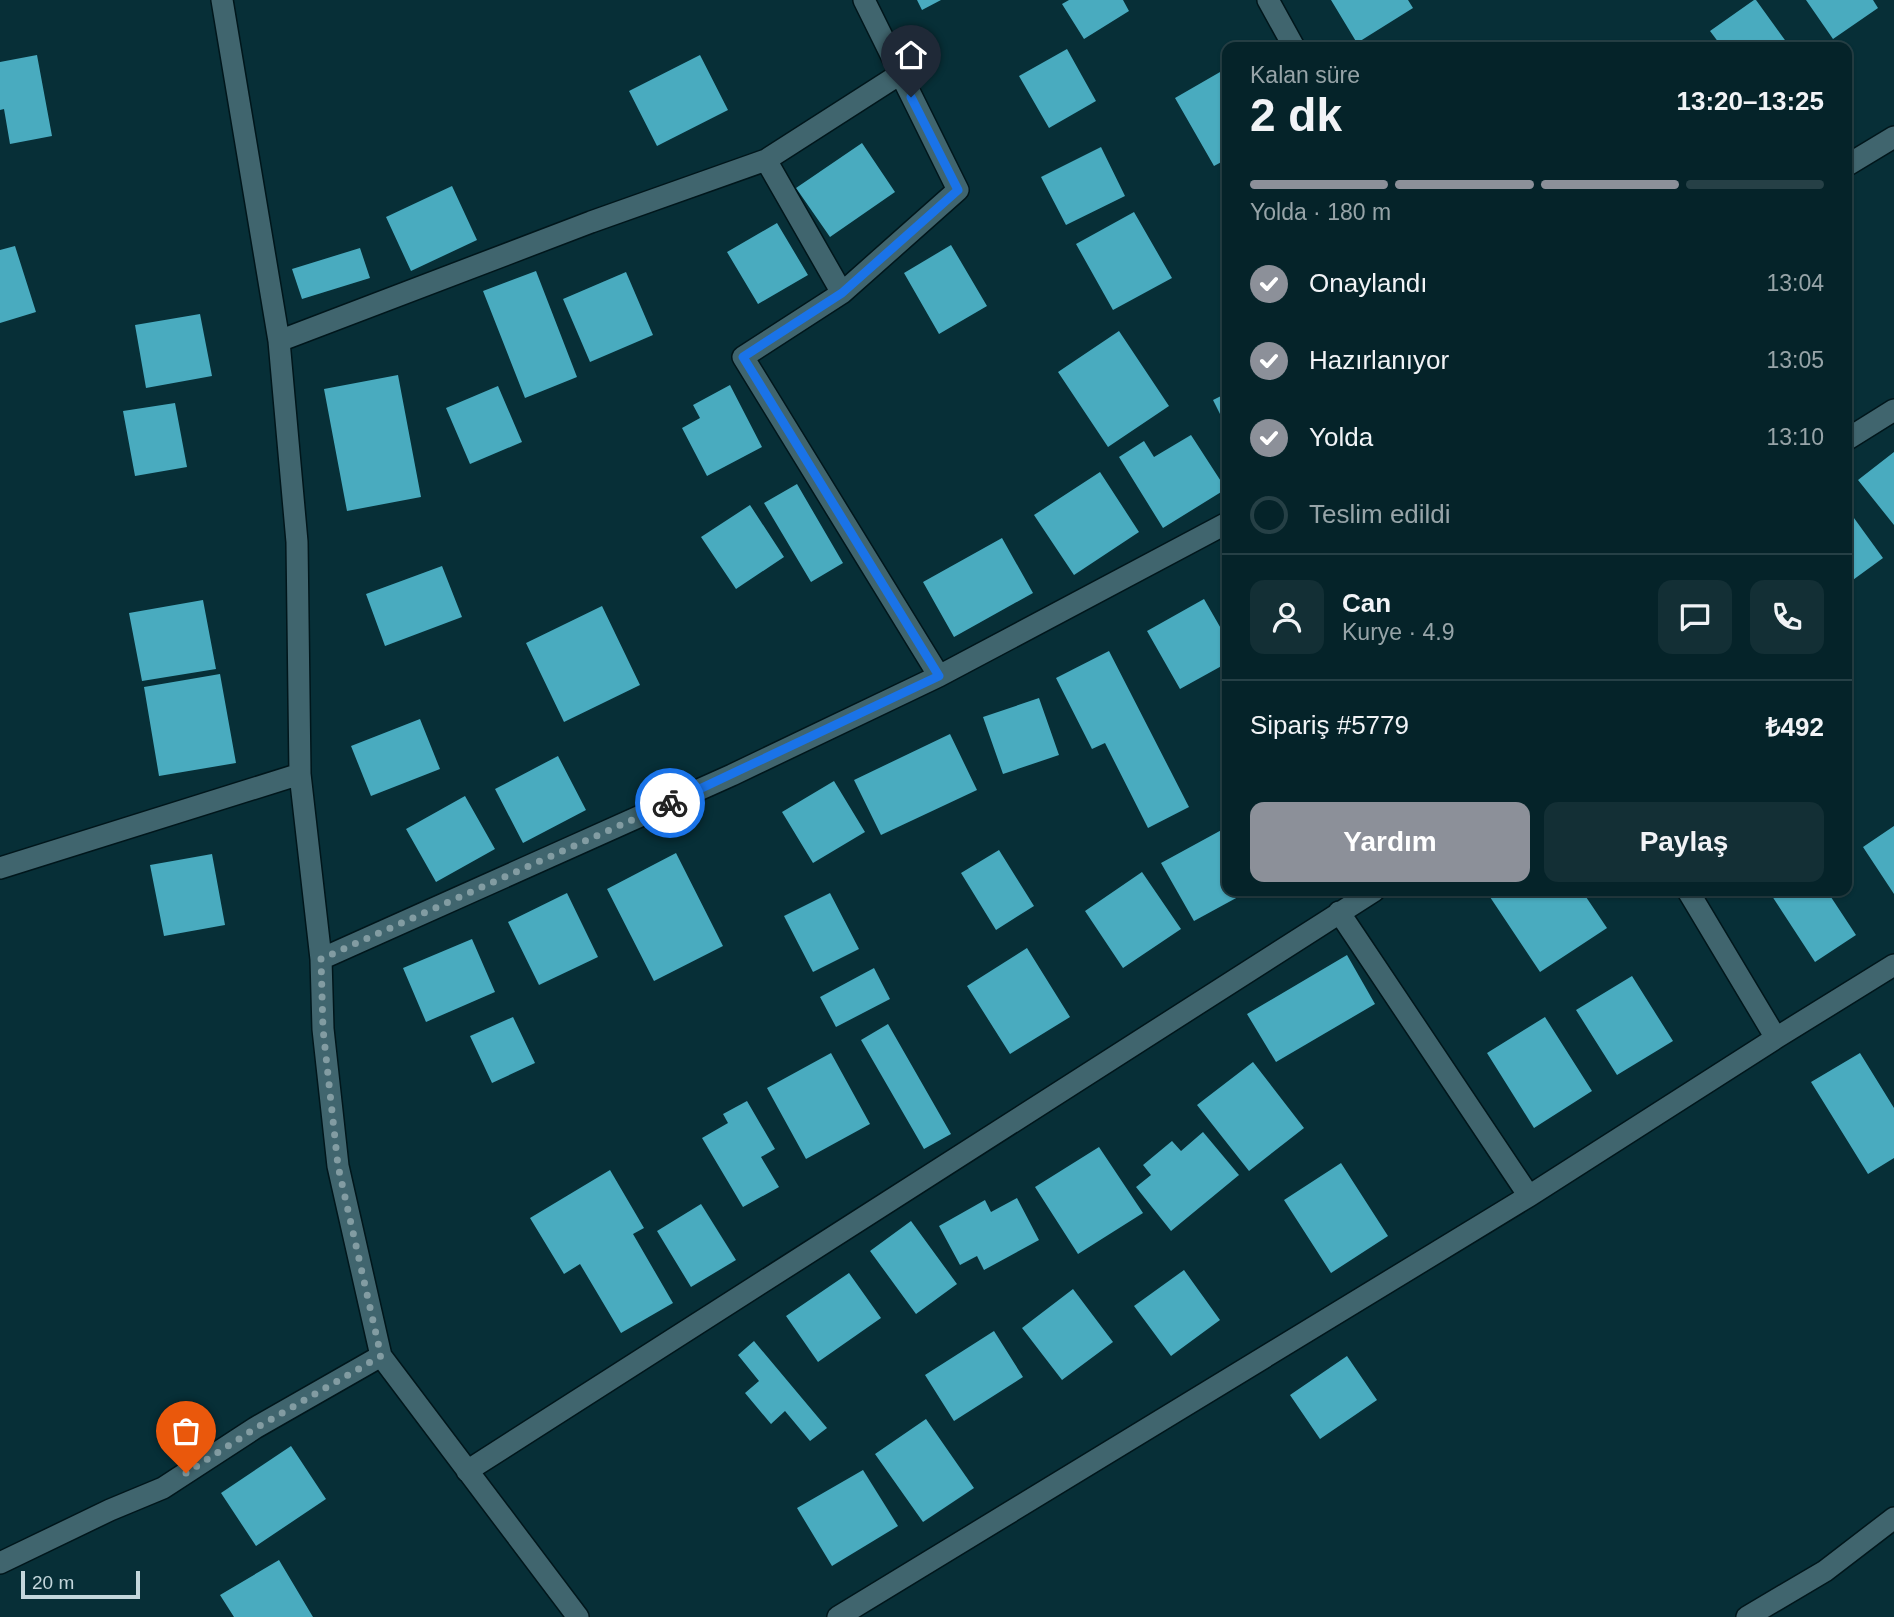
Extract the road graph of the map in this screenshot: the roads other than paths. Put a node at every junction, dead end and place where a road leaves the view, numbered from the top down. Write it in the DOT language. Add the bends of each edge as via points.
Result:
graph roads {
  1 [pos="222,0"];
  2 [pos="864,0"];
  3 [pos="1268,0"];
  4 [pos="1291,42"];
  5 [pos="900,74"];
  6 [pos="1894,137"];
  7 [pos="766,160"];
  8 [pos="1852,162"];
  9 [pos="842,293"];
  10 [pos="279,341"];
  11 [pos="1894,410"];
  12 [pos="1852,436"];
  13 [pos="1222,526"];
  14 [pos="939,676"];
  15 [pos="300,774"];
  16 [pos="0,868"];
  17 [pos="1366,896"];
  18 [pos="1691,896"];
  19 [pos="1339,912"];
  20 [pos="321,959"];
  21 [pos="1894,965"];
  22 [pos="1776,1038"];
  23 [pos="1529,1196"];
  24 [pos="381,1356"];
  25 [pos="467,1471"];
  26 [pos="1894,1518"];
  27 [pos="0,1563"];
  28 [pos="578,1617"];
  29 [pos="838,1617"];
  30 [pos="1747,1617"];
  1 -- 10 [label="street"];
  2 -- 5 [label="street"];
  3 -- 4 [label="street"];
  5 -- 7 [label="street"];
  5 -- 9 [label="street" via="958,190"];
  6 -- 8 [label="street"];
  7 -- 9 [label="street"];
  7 -- 10 [label="street"];
  9 -- 14 [label="street" via="743,357"];
  10 -- 15 [label="street" via="297,542"];
  11 -- 12 [label="street"];
  13 -- 14 [label="street"];
  14 -- 20 [label="street" via="732,775"];
  15 -- 16 [label="street"];
  15 -- 20 [label="street"];
  17 -- 19 [label="street"];
  18 -- 22 [label="street"];
  19 -- 23 [label="street"];
  19 -- 25 [label="street"];
  20 -- 24 [label="street" via="323,1029 338,1166"];
  21 -- 22 [label="street"];
  22 -- 23 [label="street"];
  23 -- 29 [label="street"];
  24 -- 25 [label="street"];
  24 -- 27 [label="street" via="163,1488"];
  25 -- 28 [label="street"];
  26 -- 30 [label="street" via="1825,1571"];
}
